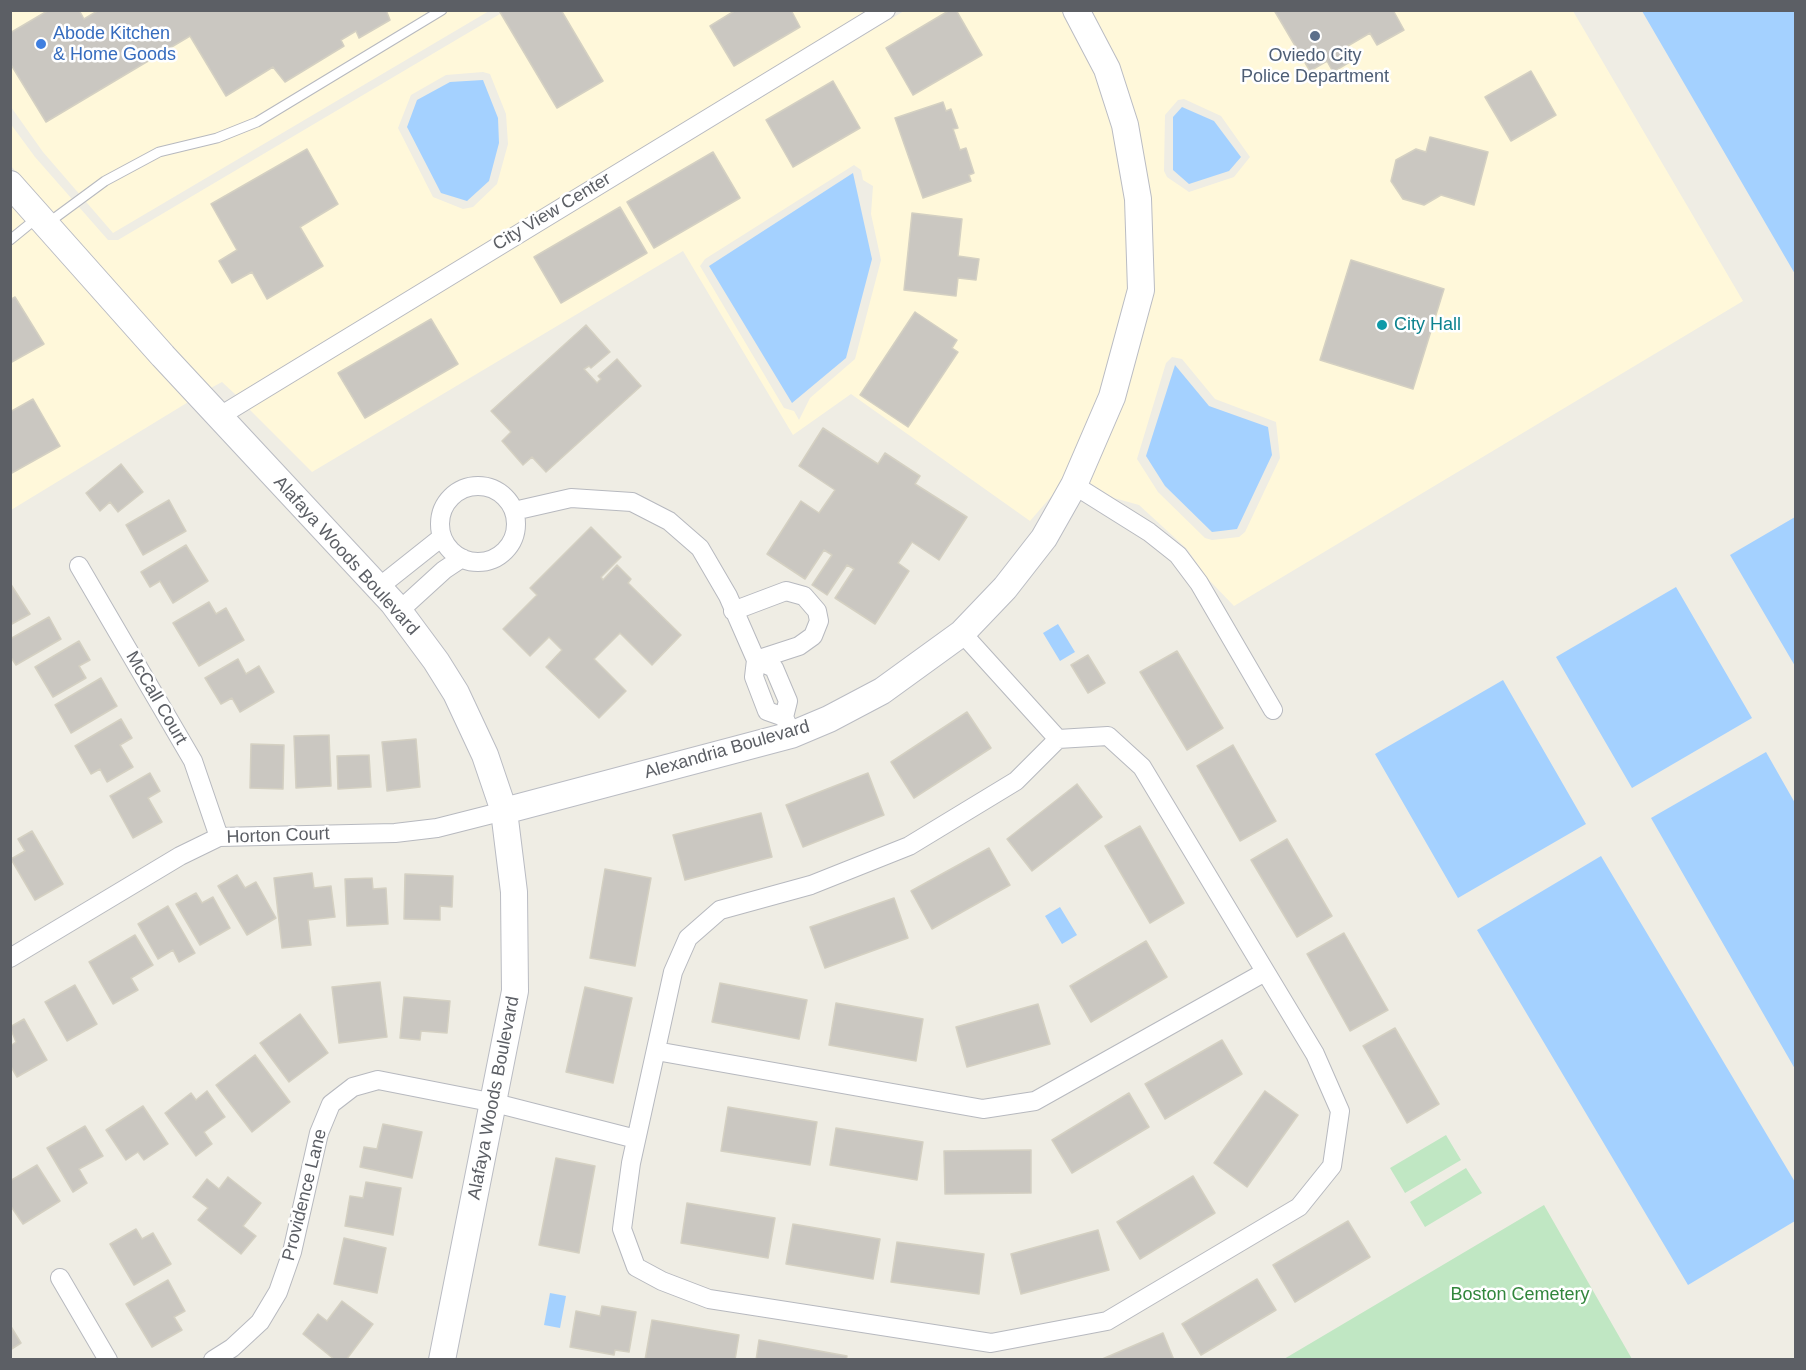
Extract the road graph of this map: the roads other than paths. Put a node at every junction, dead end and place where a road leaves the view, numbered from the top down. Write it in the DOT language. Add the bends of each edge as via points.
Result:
graph roads {
  1 [pos="442,10"];
  2 [pos="886,10"];
  3 [pos="1076,10"];
  4 [pos="10,184"];
  5 [pos="42,220"];
  6 [pos="10,240"];
  7 [pos="220,416"];
  8 [pos="1074,485"];
  9 [pos="514,511"];
  10 [pos="442,537"];
  11 [pos="462,558"];
  12 [pos="78,566"];
  13 [pos="379,587"];
  14 [pos="399,610"];
  15 [pos="733,611"];
  16 [pos="962,633"];
  17 [pos="756,660"];
  18 [pos="1273,710"];
  19 [pos="788,726"];
  20 [pos="1058,739"];
  21 [pos="504,811"];
  22 [pos="219,837"];
  23 [pos="10,958"];
  24 [pos="1265,972"];
  25 [pos="656,1052"];
  26 [pos="495,1103"];
  27 [pos="636,1139"];
  28 [pos="60,1278"];
  29 [pos="108,1359"];
  30 [pos="213,1359"];
  31 [pos="442,1359"];
  1 -- 5 [label="lane" via="257,122 217,138 159,152"];
  2 -- 7 [label="street, City View Center"];
  3 -- 8 [label="street, Alexandria Boulevard" via="1107,69 1125,125 1138,199 1141,290 1112,397"];
  4 -- 5 [label="street, Alafaya Woods Boulevard"];
  5 -- 6 [label="lane"];
  5 -- 7 [label="street, Alafaya Woods Boulevard"];
  7 -- 13 [label="street, Alafaya Woods Boulevard"];
  8 -- 16 [label="street, Alexandria Boulevard" via="1029,558"];
  8 -- 18 [label="street" via="1178,555"];
  9 -- 10 [label="street" via="495,489 465,488 444,507"];
  9 -- 11 [label="street" via="517,526 504,552 484,561"];
  9 -- 15 [label="street" via="571,498 632,502 669,521 700,548"];
  10 -- 11 [label="street"];
  10 -- 13 [label="street"];
  11 -- 14 [label="street"];
  12 -- 22 [label="street, McCall Court" via="193,761"];
  13 -- 14 [label="street, Alafaya Woods Boulevard"];
  14 -- 21 [label="street, Alafaya Woods Boulevard" via="456,693 485,755"];
  15 -- 17 [label="street"];
  15 -- 17 [label="street" via="786,591 804,596 817,611 819,621 813,636 799,646"];
  16 -- 19 [label="street, Alexandria Boulevard" via="882,691 829,719"];
  16 -- 20 [label="street"];
  17 -- 19 [label="street" via="774,668 788,701"];
  19 -- 21 [label="street, Alexandria Boulevard"];
  20 -- 24 [label="street" via="1108,736 1142,767"];
  20 -- 25 [label="street" via="1016,781 909,846 811,885 720,910 688,938 674,972"];
  21 -- 22 [label="street, Horton Court" via="437,828 395,833"];
  21 -- 26 [label="street, Alafaya Woods Boulevard" via="517,954 515,991"];
  22 -- 23 [label="street, Horton Court" via="180,856"];
  24 -- 25 [label="street" via="1035,1101 983,1109"];
  24 -- 27 [label="street" via="1315,1054 1340,1111 1332,1166 1299,1207 1107,1321 992,1343 710,1299 662,1281 636,1267 622,1229"];
  25 -- 27 [label="street"];
  26 -- 27 [label="street, Providence Lane"];
  26 -- 30 [label="street, Providence Lane" via="378,1080 353,1087 331,1104 319,1133 292,1252 278,1292 260,1322 232,1348"];
  26 -- 31 [label="street, Alafaya Woods Boulevard"];
  28 -- 29 [label="street"];
}
